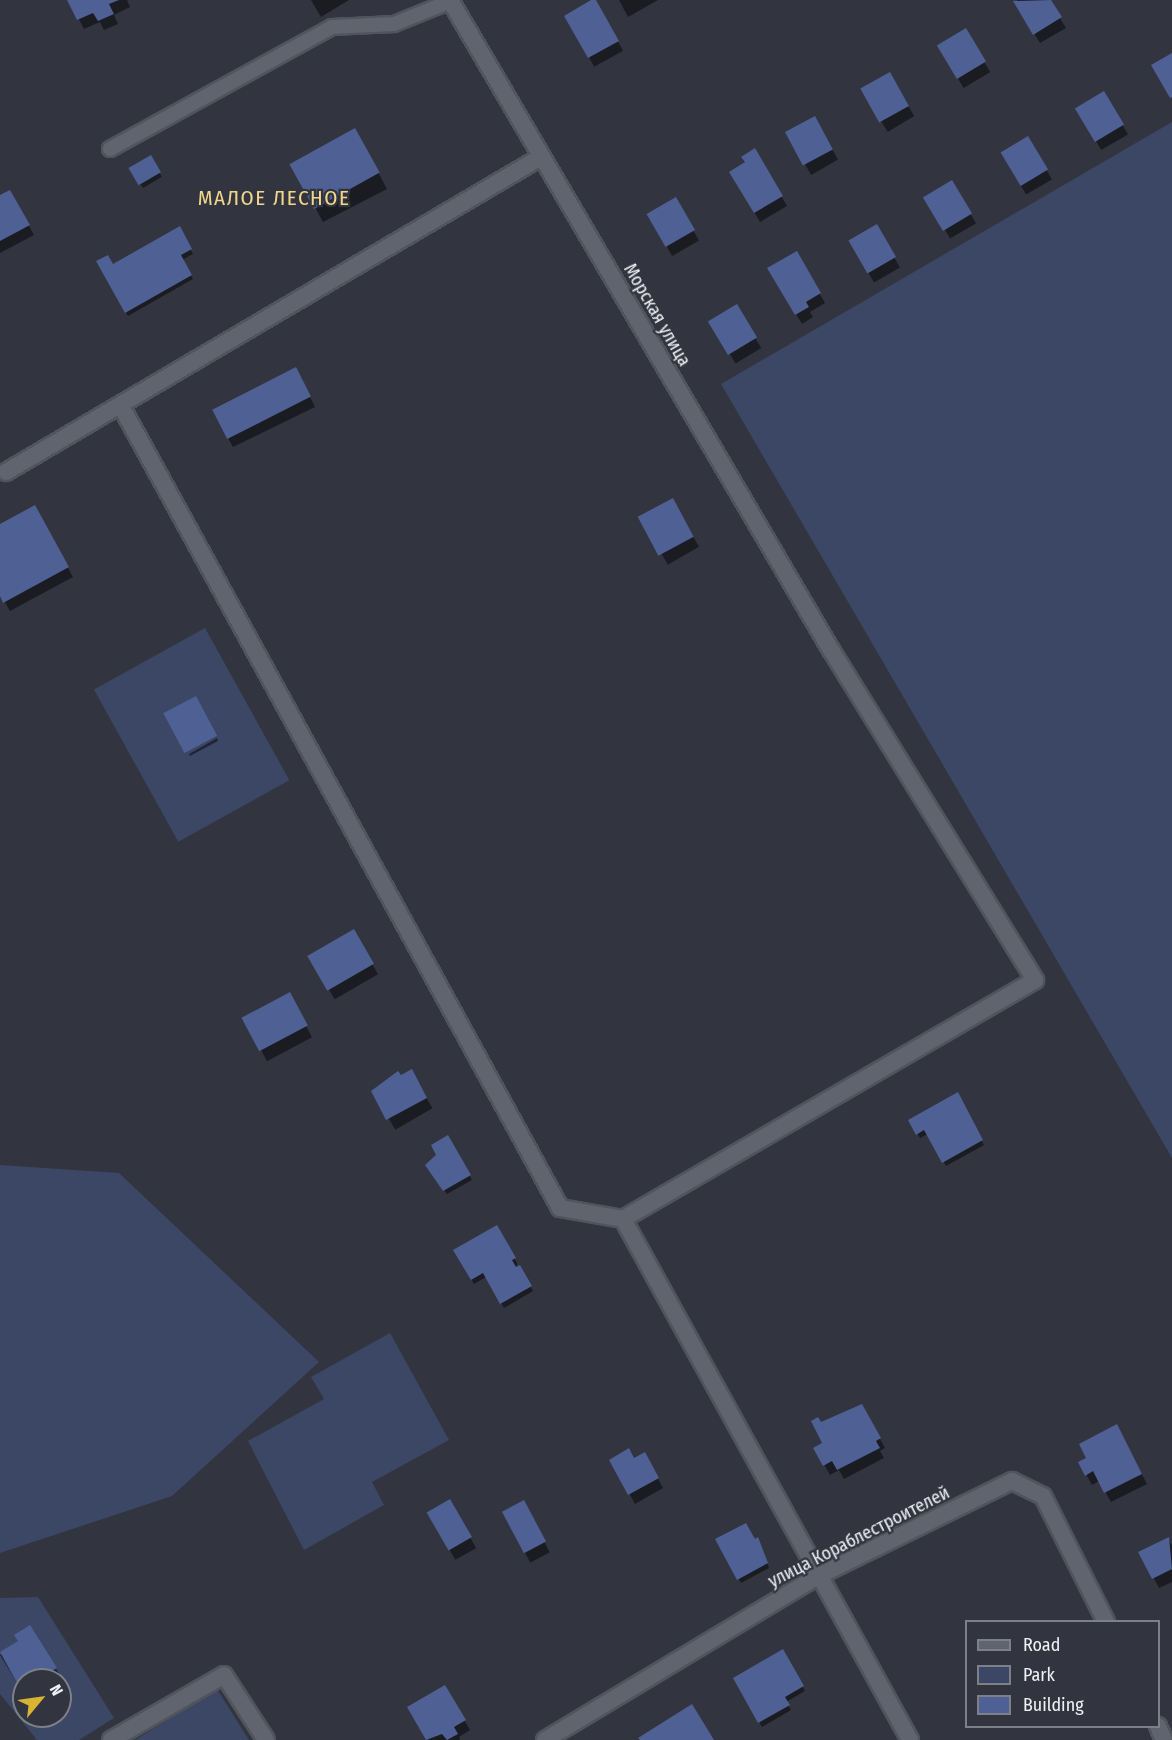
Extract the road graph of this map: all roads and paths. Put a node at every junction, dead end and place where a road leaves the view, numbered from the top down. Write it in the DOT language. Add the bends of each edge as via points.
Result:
graph roads {
  1 [pos="450,1"];
  2 [pos="110,149"];
  3 [pos="542,156"];
  4 [pos="121,406"];
  5 [pos="6,472"];
  6 [pos="623,1218"];
  7 [pos="820,1575"];
  8 [pos="1105,1620"];
  9 [pos="111,1740"];
  10 [pos="266,1740"];
  11 [pos="545,1740"];
  12 [pos="910,1740"];
  1 -- 2 [label="lane" via="394,24 332,27"];
  1 -- 3 [label="street, Морская улица"];
  3 -- 4 [label="street"];
  3 -- 6 [label="street, Морская улица" via="831,651 1035,980"];
  4 -- 5 [label="street"];
  4 -- 6 [label="street" via="560,1208"];
  6 -- 7 [label="street"];
  7 -- 8 [label="street, улица Кораблестроителей" via="1012,1480 1043,1496"];
  7 -- 11 [label="street, улица Кораблестроителей"];
  7 -- 12 [label="street"];
  9 -- 10 [label="street" via="224,1675"];
}
